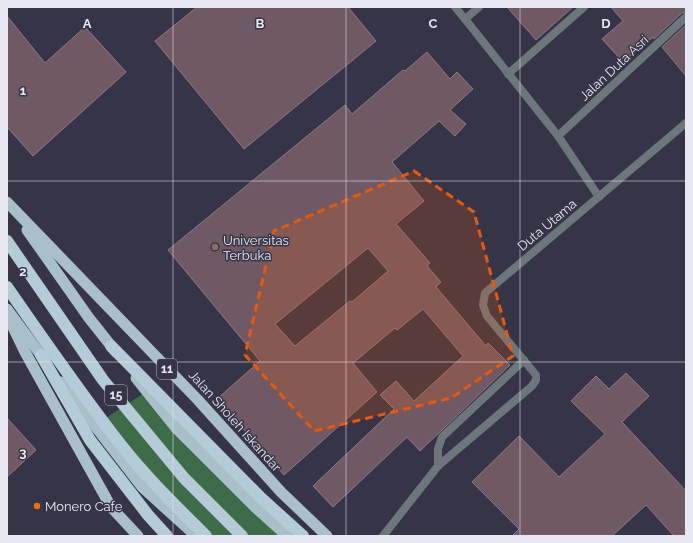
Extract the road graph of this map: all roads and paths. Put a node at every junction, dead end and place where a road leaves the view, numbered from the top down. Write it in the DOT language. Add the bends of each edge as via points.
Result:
graph roads {
  1 [pos="455,7"];
  2 [pos="479,7"];
  3 [pos="584,7"];
  4 [pos="686,17"];
  5 [pos="465,19"];
  6 [pos="508,74"];
  7 [pos="686,123"];
  8 [pos="558,136"];
  9 [pos="599,197"];
  10 [pos="7,202"];
  11 [pos="7,241"];
  12 [pos="7,287"];
  13 [pos="7,309"];
  14 [pos="7,316"];
  15 [pos="111,346"];
  16 [pos="41,355"];
  17 [pos="524,360"];
  18 [pos="438,466"];
  19 [pos="138,536"];
  20 [pos="167,536"];
  21 [pos="196,536"];
  22 [pos="206,536"];
  23 [pos="242,536"];
  24 [pos="286,536"];
  25 [pos="303,536"];
  26 [pos="327,536"];
  27 [pos="383,536"];
  1 -- 5 [label="street"];
  2 -- 5 [label="street"];
  3 -- 6 [label="street"];
  4 -- 8 [label="street, Jalan Duta Asri"];
  5 -- 6 [label="street"];
  6 -- 8 [label="street"];
  7 -- 9 [label="street, Duta Utama"];
  8 -- 9 [label="street"];
  9 -- 17 [label="street, Duta Utama" via="485,293 483,305 487,316"];
  10 -- 15 [label="highway, Jalan Sholeh Iskandar"];
  10 -- 26 [label="highway, Jalan Sholeh Iskandar / 11" via="198,400 281,492"];
  11 -- 23 [label="highway, 15" via="104,380 184,478"];
  12 -- 22 [label="highway, 15" via="121,445"];
  13 -- 16 [label="highway"];
  14 -- 19 [label="highway" via="111,507"];
  15 -- 24 [label="highway, Jalan Sholeh Iskandar" via="176,428"];
  15 -- 25 [label="highway"];
  16 -- 20 [label="highway" via="90,440"];
  16 -- 21 [label="highway" via="142,487"];
  17 -- 18 [label="street" via="442,438 438,449"];
  17 -- 18 [label="street, Duta Utama" via="536,375 532,386"];
  18 -- 27 [label="street, Duta Utama"];
}
